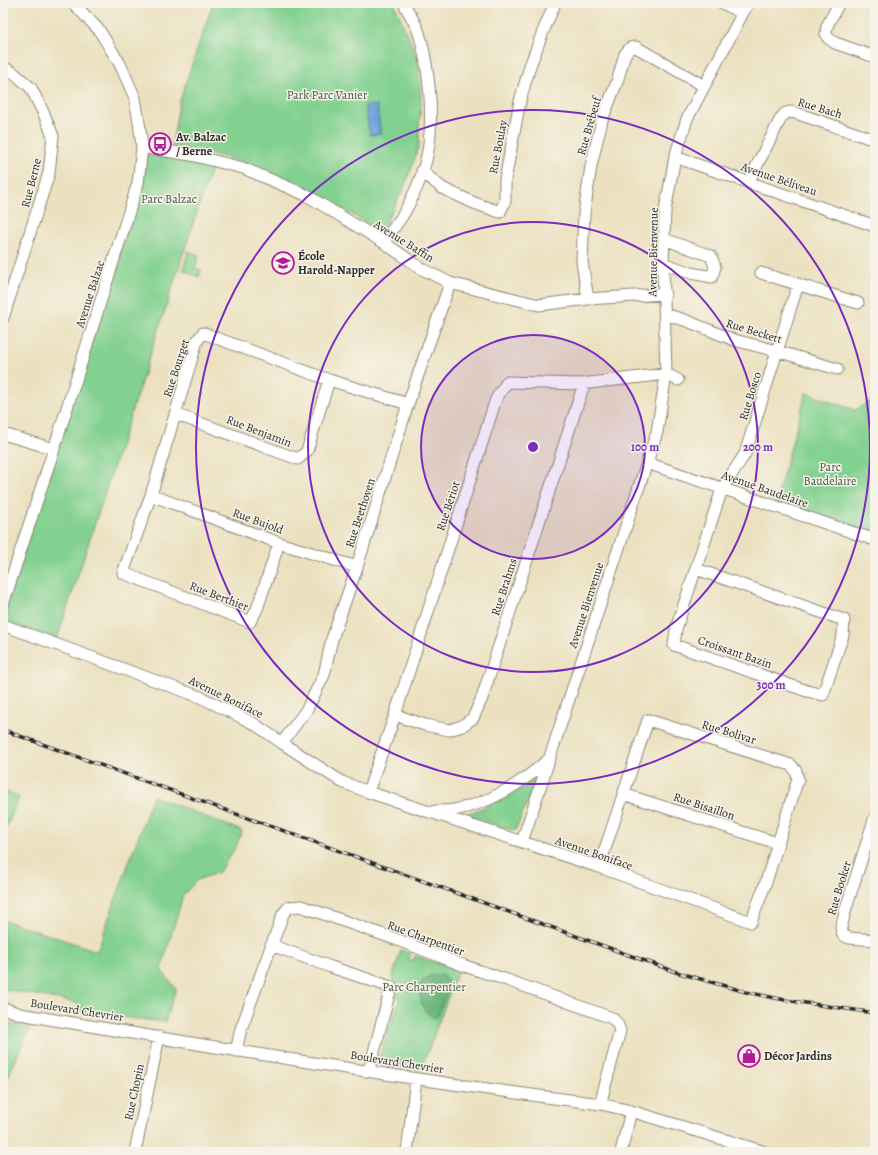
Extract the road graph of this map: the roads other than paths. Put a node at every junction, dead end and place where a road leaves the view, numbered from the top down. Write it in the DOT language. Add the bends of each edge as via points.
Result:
graph roads {
  1 [pos="73,3"];
  2 [pos="404,3"];
  3 [pos="555,3"];
  4 [pos="722,3"];
  5 [pos="748,3"];
  6 [pos="839,3"];
  7 [pos="742,13"];
  8 [pos="875,57"];
  9 [pos="3,67"];
  10 [pos="704,86"];
  11 [pos="875,140"];
  12 [pos="142,147"];
  13 [pos="675,157"];
  14 [pos="422,172"];
  15 [pos="749,183"];
  16 [pos="875,226"];
  17 [pos="664,240"];
  18 [pos="382,242"];
  19 [pos="663,263"];
  20 [pos="761,273"];
  21 [pos="450,283"];
  22 [pos="798,284"];
  23 [pos="664,294"];
  24 [pos="588,299"];
  25 [pos="858,303"];
  26 [pos="665,314"];
  27 [pos="3,318"];
  28 [pos="777,351"];
  29 [pos="837,369"];
  30 [pos="666,374"];
  31 [pos="328,380"];
  32 [pos="678,380"];
  33 [pos="584,384"];
  34 [pos="408,404"];
  35 [pos="175,414"];
  36 [pos="3,434"];
  37 [pos="54,449"];
  38 [pos="646,463"];
  39 [pos="722,488"];
  40 [pos="151,495"];
  41 [pos="875,540"];
  42 [pos="279,543"];
  43 [pos="356,567"];
  44 [pos="696,568"];
  45 [pos="122,573"];
  46 [pos="3,604"];
  47 [pos="3,625"];
  48 [pos="395,715"];
  49 [pos="282,743"];
  50 [pos="548,760"];
  51 [pos="368,792"];
  52 [pos="623,794"];
  53 [pos="428,812"];
  54 [pos="875,817"];
  55 [pos="522,842"];
  56 [pos="777,843"];
  57 [pos="599,867"];
  58 [pos="751,922"];
  59 [pos="875,940"];
  60 [pos="271,945"];
  61 [pos="3,1008"];
  62 [pos="20,1014"];
  63 [pos="3,1016"];
  64 [pos="159,1037"];
  65 [pos="236,1051"];
  66 [pos="368,1071"];
  67 [pos="416,1079"];
  68 [pos="601,1104"];
  69 [pos="631,1111"];
  70 [pos="135,1152"];
  71 [pos="407,1152"];
  72 [pos="621,1152"];
  73 [pos="765,1152"];
  1 -- 12 [label="street, Avenue Balzac" via="99,30 120,64 135,98"];
  2 -- 14 [label="street" via="418,32 428,77 429,145"];
  3 -- 14 [label="street, Rue Boulay" via="532,60 520,101 505,180 505,201 500,212 442,188"];
  4 -- 7 [label="street"];
  5 -- 7 [label="street, Avenue Bienvenue"];
  6 -- 8 [label="street" via="827,26 828,38 835,43"];
  7 -- 10 [label="street, Avenue Bienvenue"];
  9 -- 27 [label="street, Rue Berne" via="31,88 53,136 49,173"];
  10 -- 13 [label="street, Avenue Bienvenue" via="687,119"];
  10 -- 24 [label="street, Rue Brébeuf" via="636,47 630,48 625,54 602,120 591,166 585,207 582,262"];
  11 -- 15 [label="street, Rue Bach" via="796,113 786,112"];
  12 -- 18 [label="street, Avenue Baffin" via="191,155 243,168 306,194"];
  12 -- 37 [label="street, Avenue Balzac" via="138,183"];
  13 -- 15 [label="street, Avenue Béliveau"];
  13 -- 17 [label="street, Avenue Bienvenue" via="665,211"];
  14 -- 18 [label="street" via="403,214"];
  15 -- 16 [label="street, Avenue Béliveau"];
  17 -- 19 [label="street, Avenue Bienvenue"];
  17 -- 19 [label="street" via="711,256 715,267 712,278 691,274"];
  18 -- 21 [label="street, Avenue Baffin" via="422,269"];
  19 -- 23 [label="street, Avenue Bienvenue"];
  20 -- 22 [label="street"];
  21 -- 24 [label="street, Avenue Baffin" via="539,305"];
  21 -- 34 [label="street, Rue Beethoven"];
  22 -- 25 [label="street"];
  22 -- 28 [label="street, Rue Bosco"];
  23 -- 24 [label="street, Avenue Baffin"];
  23 -- 26 [label="street, Avenue Bienvenue"];
  26 -- 28 [label="street, Rue Beckett" via="734,340"];
  26 -- 30 [label="street, Avenue Bienvenue"];
  28 -- 29 [label="street, Rue Beckett"];
  28 -- 39 [label="street, Rue Bosco" via="745,454"];
  30 -- 32 [label="street"];
  30 -- 33 [label="street, Rue Bériot"];
  30 -- 38 [label="street, Avenue Bienvenue" via="657,432"];
  31 -- 34 [label="street, Rue Bourget"];
  31 -- 35 [label="street, Rue Benjamin" via="307,451 298,459"];
  31 -- 35 [label="street, Rue Bourget" via="203,333 197,341"];
  33 -- 48 [label="street, Rue Bériot" via="507,382 496,399"];
  33 -- 48 [label="street, Rue Brahms" via="482,698 473,718 462,726 449,730"];
  34 -- 43 [label="street, Rue Beethoven"];
  35 -- 40 [label="street, Rue Bourget"];
  36 -- 37 [label="street"];
  37 -- 46 [label="street, Avenue Balzac"];
  38 -- 39 [label="street, Avenue Baudelaire"];
  38 -- 50 [label="street, Avenue Bienvenue"];
  39 -- 41 [label="street, Avenue Baudelaire"];
  39 -- 44 [label="street, Croissant Bazin"];
  40 -- 42 [label="street, Rue Bujold"];
  40 -- 45 [label="street, Rue Bourget"];
  42 -- 43 [label="street, Rue Bujold"];
  42 -- 45 [label="street, Rue Berthier" via="257,609 250,622"];
  43 -- 49 [label="street, Rue Beethoven" via="332,639 324,675 307,709"];
  44 -- 44 [label="street, Croissant Bazin" via="844,620 843,634 823,695 674,644 676,628"];
  47 -- 49 [label="street, Avenue Boniface" via="200,697 253,723"];
  48 -- 51 [label="street, Rue Bériot"];
  49 -- 51 [label="street, Avenue Boniface" via="342,782"];
  50 -- 53 [label="street, Avenue Boniface" via="507,791 482,802 453,810"];
  50 -- 55 [label="street, Avenue Bienvenue"];
  51 -- 53 [label="street, Avenue Boniface"];
  52 -- 56 [label="street, Rue Bisaillon"];
  52 -- 56 [label="street, Rue Bolivar" via="648,720 791,765 798,778"];
  52 -- 57 [label="street, Rue Bolivar"];
  53 -- 55 [label="street, Avenue Boniface"];
  54 -- 59 [label="street, Rue Booker" via="841,928 843,935 849,938"];
  55 -- 57 [label="street, Avenue Boniface"];
  56 -- 58 [label="street, Rue Bolivar"];
  57 -- 58 [label="street, Avenue Boniface"];
  60 -- 65 [label="street, Rue Charpentier" via="241,1029"];
  60 -- 66 [label="street" via="391,987"];
  60 -- 68 [label="street, Rue Charpentier" via="283,914 289,907 301,906 612,1018 620,1031"];
  61 -- 62 [label="street, Boulevard Chevrier"];
  62 -- 63 [label="street, Boulevard Chevrier"];
  62 -- 64 [label="street, Boulevard Chevrier"];
  64 -- 65 [label="street, Boulevard Chevrier"];
  64 -- 70 [label="street, Rue Chopin"];
  65 -- 66 [label="street, Boulevard Chevrier"];
  66 -- 67 [label="street, Boulevard Chevrier"];
  67 -- 68 [label="street, Boulevard Chevrier"];
  67 -- 71 [label="street"];
  68 -- 69 [label="street, Boulevard Chevrier"];
  69 -- 72 [label="street"];
  69 -- 73 [label="street, Boulevard Chevrier"];
}
